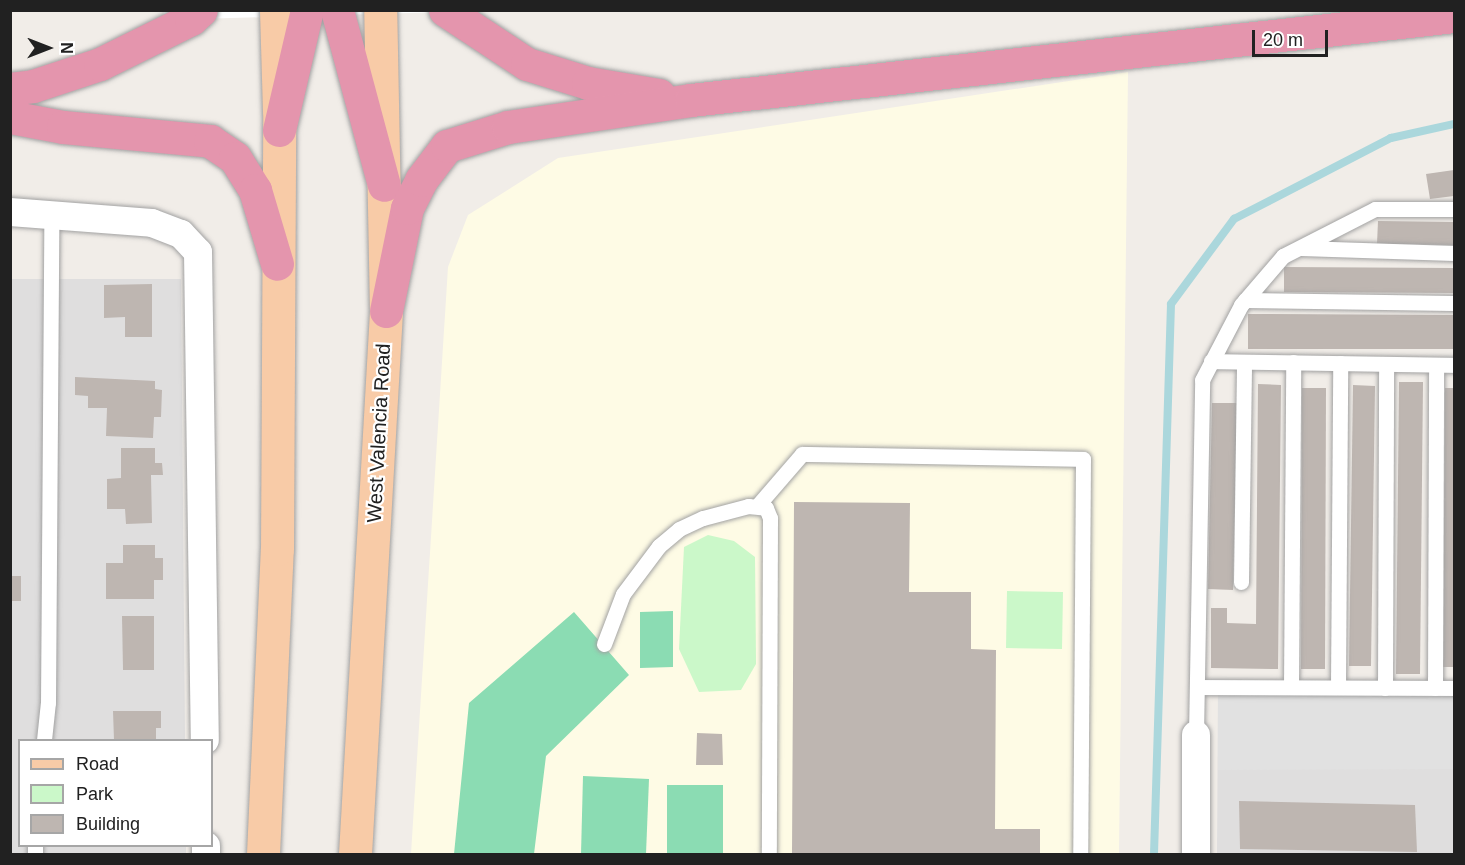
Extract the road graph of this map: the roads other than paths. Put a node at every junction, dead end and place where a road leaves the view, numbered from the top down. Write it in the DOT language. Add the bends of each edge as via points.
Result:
graph roads {
  1 [pos="446,11"];
  2 [pos="380,12"];
  3 [pos="307,13"];
  4 [pos="196,15"];
  5 [pos="1455,16"];
  6 [pos="10,89"];
  7 [pos="690,100"];
  8 [pos="10,117"];
  9 [pos="279,130"];
  10 [pos="384,185"];
  11 [pos="1455,209"];
  12 [pos="10,212"];
  13 [pos="51,215"];
  14 [pos="1298,248"];
  15 [pos="1455,253"];
  16 [pos="277,264"];
  17 [pos="1245,300"];
  18 [pos="1455,303"];
  19 [pos="386,311"];
  20 [pos="1212,361"];
  21 [pos="1244,362"];
  22 [pos="1293,362"];
  23 [pos="1340,363"];
  24 [pos="1386,364"];
  25 [pos="1436,365"];
  26 [pos="1455,365"];
  27 [pos="758,505"];
  28 [pos="1241,582"];
  29 [pos="604,644"];
  30 [pos="1198,687"];
  31 [pos="1291,687"];
  32 [pos="1338,687"];
  33 [pos="1385,688"];
  34 [pos="1434,688"];
  35 [pos="1455,688"];
  36 [pos="1197,735"];
  37 [pos="44,739"];
  38 [pos="205,739"];
  39 [pos="263,855"];
  40 [pos="355,855"];
  41 [pos="769,855"];
  42 [pos="1080,855"];
  43 [pos="1196,855"];
  1 -- 7 [label="highway" via="526,64 588,83"];
  2 -- 10 [label="main road, West Valencia Road"];
  3 -- 9 [label="highway"];
  3 -- 10 [label="highway"];
  4 -- 6 [label="highway" via="100,64 33,86"];
  5 -- 7 [label="highway"];
  7 -- 19 [label="highway" via="508,127 447,146 421,180 407,208"];
  8 -- 16 [label="highway" via="63,128 210,141 236,158 255,190"];
  9 -- 16 [label="main road"];
  10 -- 19 [label="main road, West Valencia Road"];
  11 -- 14 [label="lane" via="1375,209"];
  12 -- 13 [label="street"];
  13 -- 37 [label="lane" via="48,703"];
  13 -- 38 [label="street" via="152,223 181,234 198,252"];
  14 -- 15 [label="lane"];
  14 -- 17 [label="lane" via="1282,256"];
  16 -- 39 [label="main road" via="277,549"];
  17 -- 18 [label="lane"];
  17 -- 20 [label="lane"];
  19 -- 40 [label="main road, West Valencia Road"];
  20 -- 21 [label="lane"];
  20 -- 30 [label="lane" via="1202,380"];
  21 -- 22 [label="lane"];
  21 -- 28 [label="lane"];
  22 -- 23 [label="lane"];
  22 -- 31 [label="lane"];
  23 -- 24 [label="lane"];
  23 -- 32 [label="lane"];
  24 -- 25 [label="lane"];
  24 -- 33 [label="lane"];
  25 -- 26 [label="lane"];
  25 -- 34 [label="lane"];
  27 -- 29 [label="lane" via="703,518 679,529 659,546 623,594"];
  27 -- 41 [label="lane" via="766,508 770,518"];
  27 -- 42 [label="lane" via="802,454 1083,459"];
  30 -- 31 [label="lane"];
  30 -- 36 [label="lane"];
  31 -- 32 [label="lane"];
  32 -- 33 [label="lane"];
  33 -- 34 [label="lane"];
  34 -- 35 [label="lane"];
  36 -- 43 [label="street"];
}
